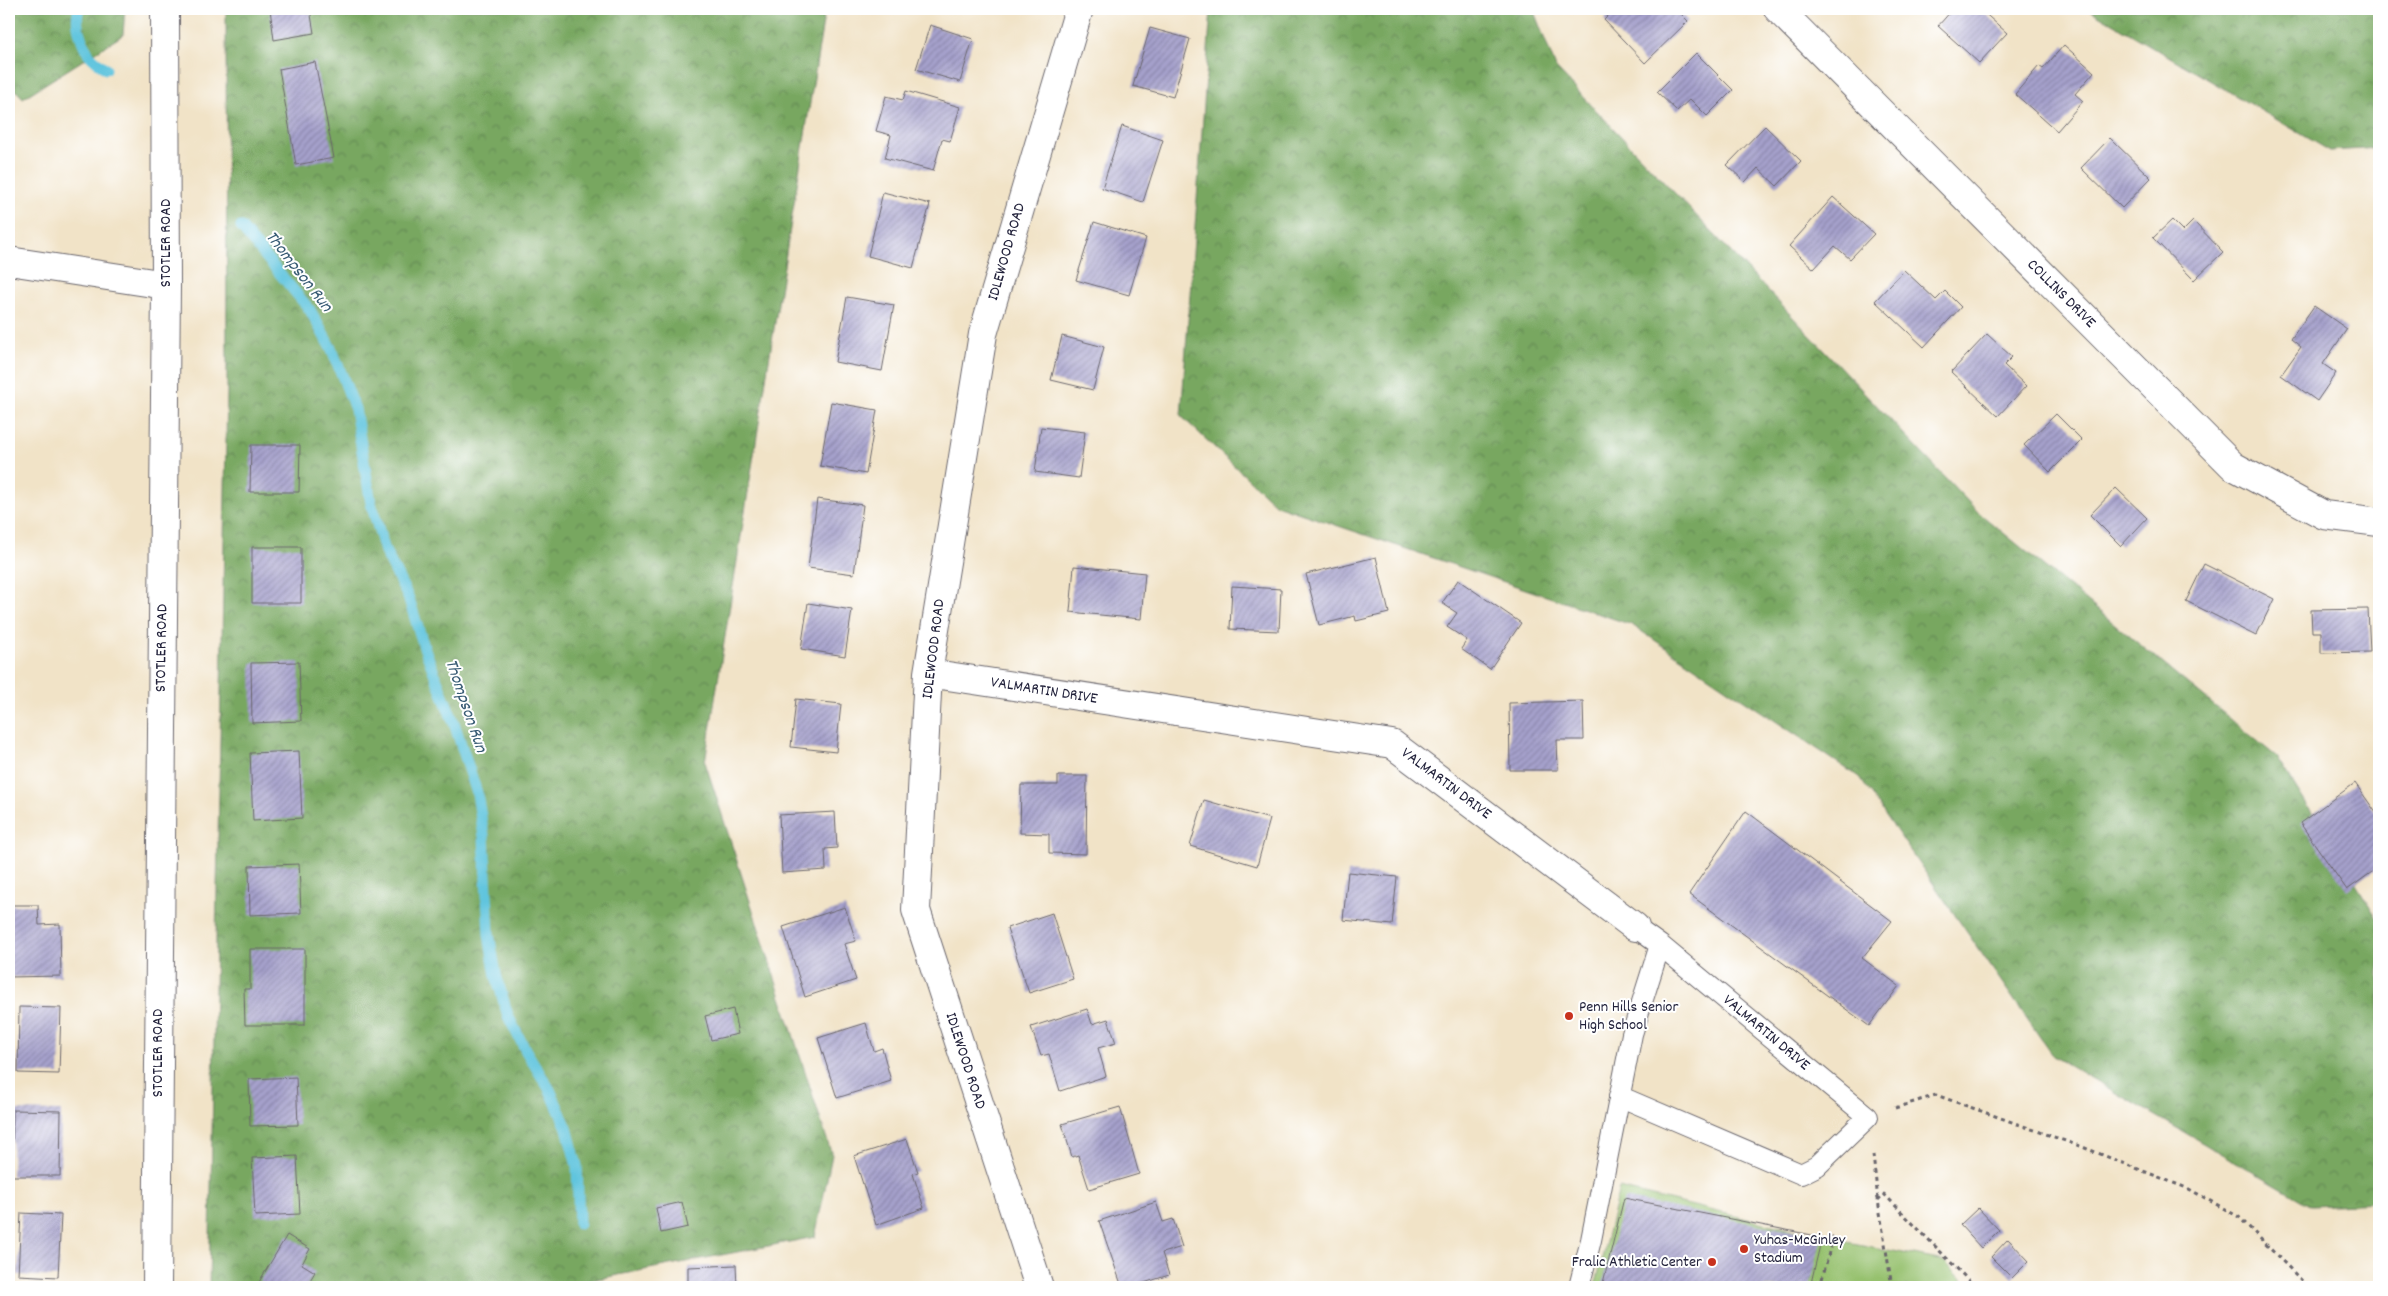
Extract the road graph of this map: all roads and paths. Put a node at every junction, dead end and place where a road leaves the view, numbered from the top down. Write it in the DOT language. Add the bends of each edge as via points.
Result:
graph roads {
  1 [pos="165,9"];
  2 [pos="1079,9"];
  3 [pos="1778,9"];
  4 [pos="9,261"];
  5 [pos="166,285"];
  6 [pos="2379,522"];
  7 [pos="928,674"];
  8 [pos="1635,927"];
  9 [pos="1660,945"];
  10 [pos="1619,1096"];
  11 [pos="1868,1117"];
  12 [pos="1878,1200"];
  13 [pos="1834,1233"];
  14 [pos="157,1287"];
  15 [pos="1038,1287"];
  16 [pos="1579,1287"];
  17 [pos="1820,1287"];
  18 [pos="1892,1287"];
  19 [pos="1975,1287"];
  20 [pos="2308,1287"];
  1 -- 5 [label="street, STOTLER ROAD"];
  2 -- 7 [label="street, IDLEWOOD ROAD" via="983,334"];
  3 -- 6 [label="street, COLLINS DRIVE" via="2233,466 2324,515"];
  4 -- 5 [label="street"];
  5 -- 14 [label="street, STOTLER ROAD"];
  7 -- 8 [label="street, VALMARTIN DRIVE" via="1392,744"];
  7 -- 15 [label="street, IDLEWOOD ROAD" via="916,910"];
  8 -- 9 [label="lane, VALMARTIN DRIVE"];
  9 -- 10 [label="lane" via="1632,1034"];
  9 -- 11 [label="lane, VALMARTIN DRIVE"];
  10 -- 11 [label="lane" via="1801,1174 1817,1166"];
  10 -- 16 [label="lane"];
  11 -- 12 [label="path"];
  11 -- 20 [label="path" via="1936,1095 2085,1148 2189,1189 2239,1216"];
  12 -- 18 [label="path"];
  12 -- 19 [label="path" via="1884,1194"];
  13 -- 17 [label="path"];
}
